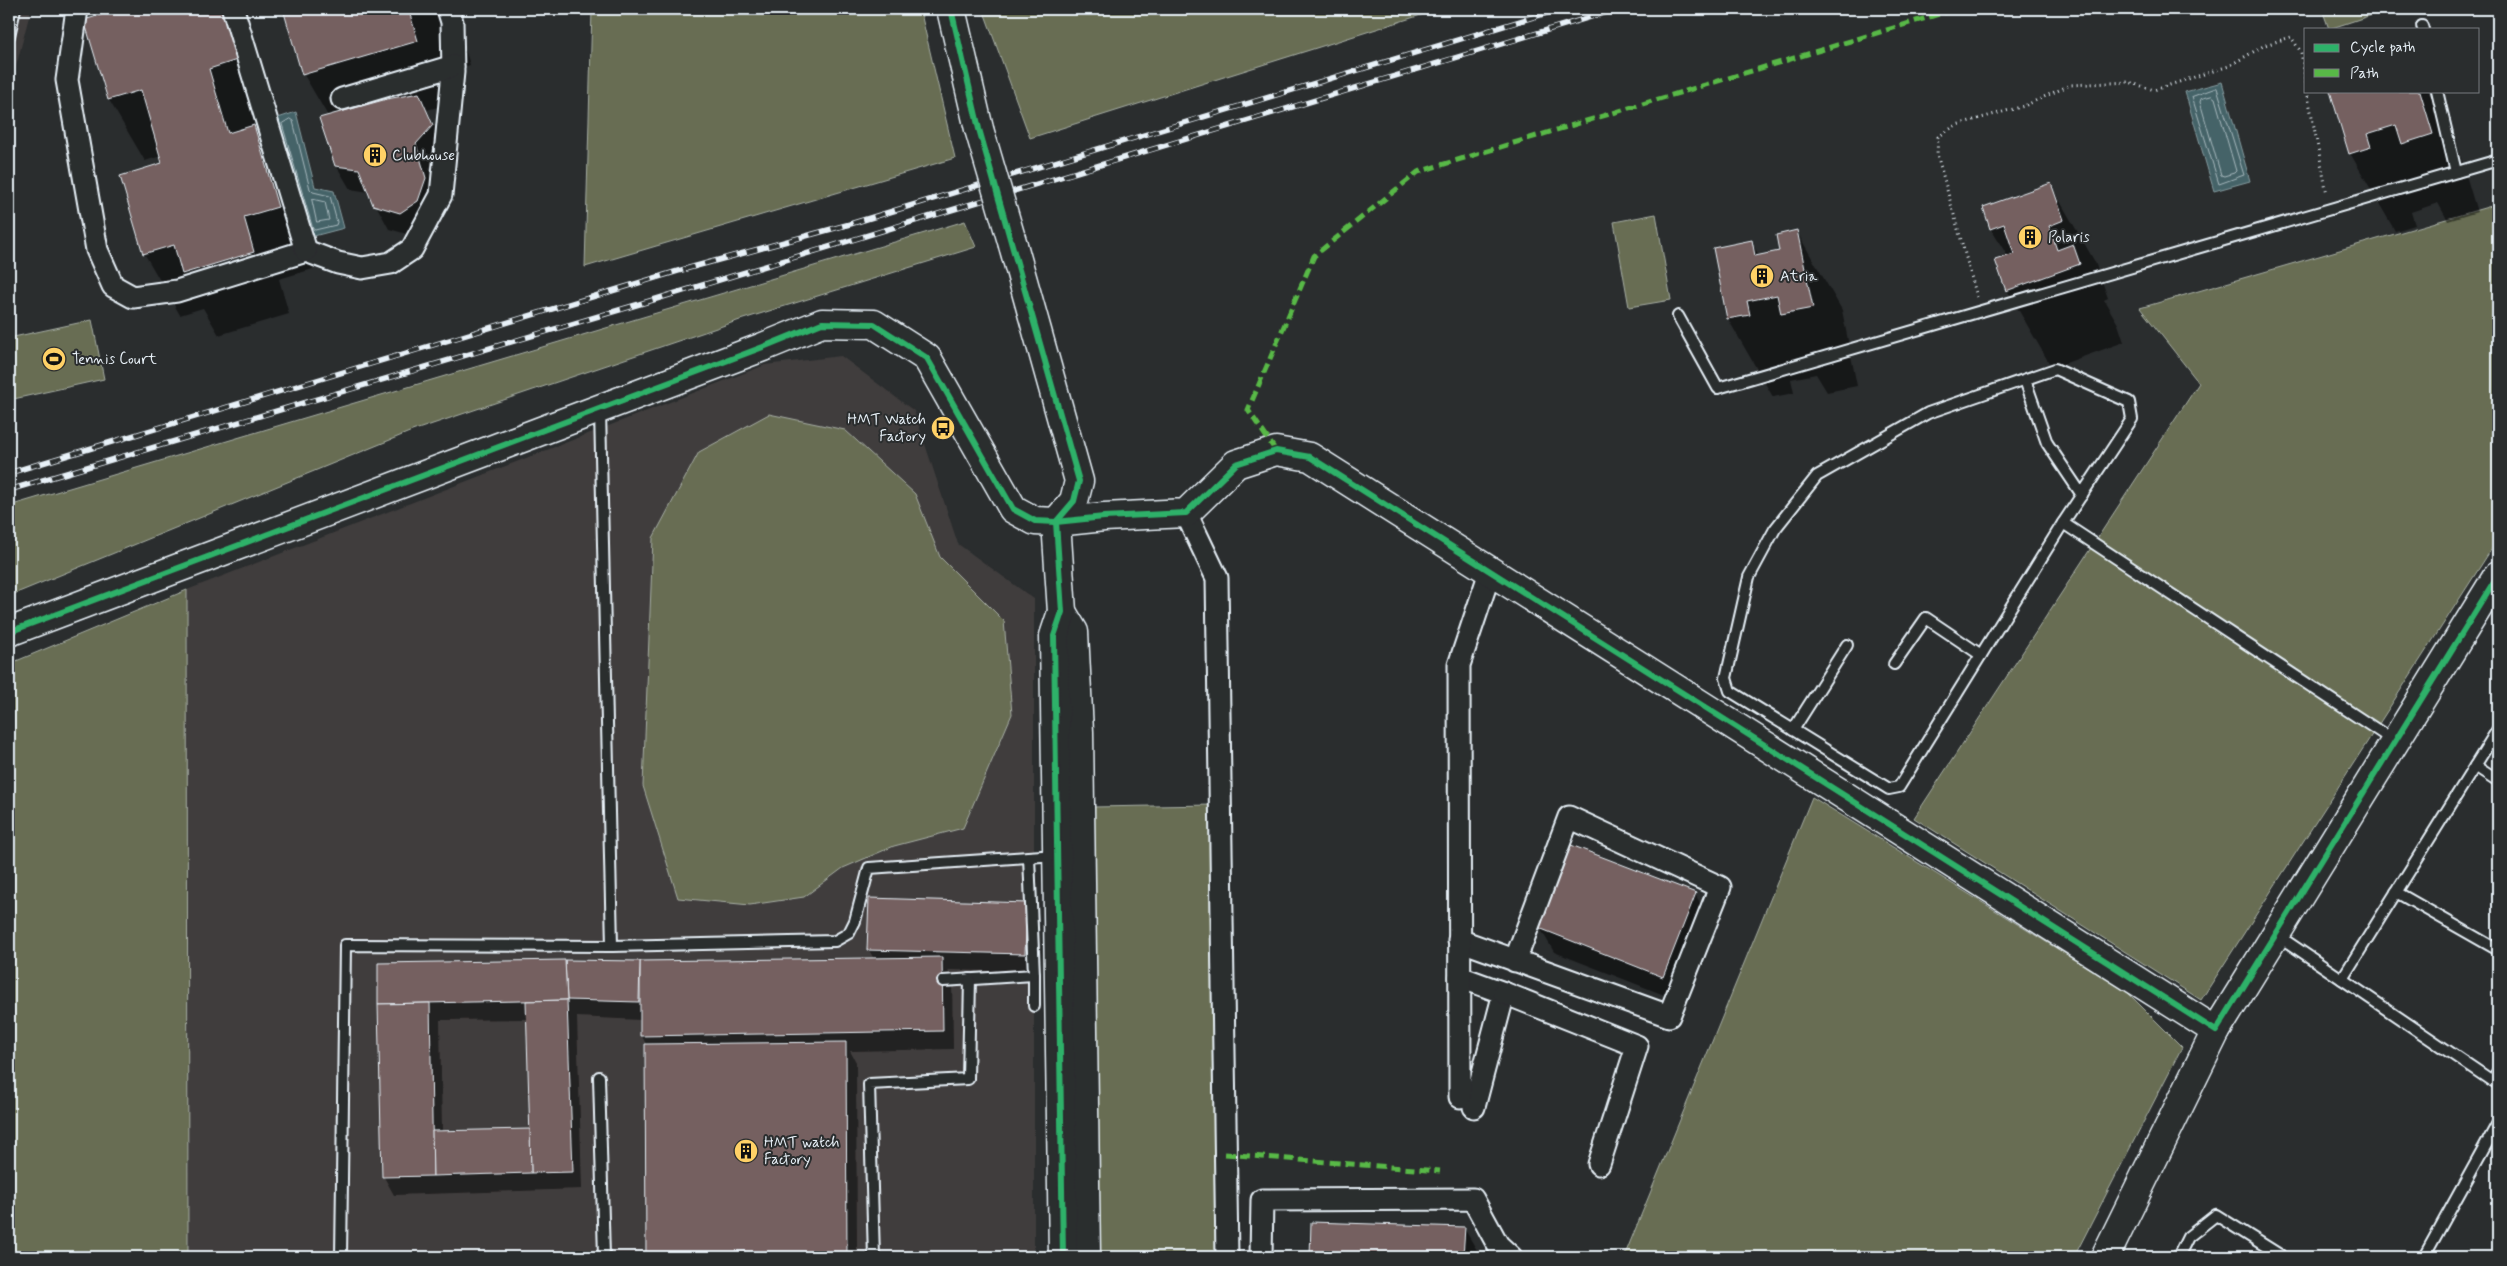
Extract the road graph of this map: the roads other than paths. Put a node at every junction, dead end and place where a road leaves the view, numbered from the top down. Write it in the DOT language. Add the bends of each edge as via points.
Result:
graph roads {
  1 [pos="15,9"];
  2 [pos="77,9"];
  3 [pos="233,9"];
  4 [pos="448,9"];
  5 [pos="950,9"];
  6 [pos="9,36"];
  7 [pos="453,66"];
  8 [pos="2437,92"];
  9 [pos="342,99"];
  10 [pos="2498,160"];
  11 [pos="2456,172"];
  12 [pos="306,251"];
  13 [pos="1678,316"];
  14 [pos="2025,380"];
  15 [pos="600,409"];
  16 [pos="2082,494"];
  17 [pos="1186,513"];
  18 [pos="1056,522"];
  19 [pos="2063,523"];
  20 [pos="1490,572"];
  21 [pos="2498,575"];
  22 [pos="1062,612"];
  23 [pos="9,632"];
  24 [pos="1847,645"];
  25 [pos="1982,655"];
  26 [pos="1894,664"];
  27 [pos="2498,729"];
  28 [pos="1793,730"];
  29 [pos="2395,742"];
  30 [pos="2476,766"];
  31 [pos="2498,781"];
  32 [pos="1057,855"];
  33 [pos="1029,857"];
  34 [pos="2396,892"];
  35 [pos="2276,934"];
  36 [pos="1459,940"];
  37 [pos="612,946"];
  38 [pos="2498,950"];
  39 [pos="1515,961"];
  40 [pos="1034,975"];
  41 [pos="1460,977"];
  42 [pos="970,979"];
  43 [pos="2342,979"];
  44 [pos="942,981"];
  45 [pos="1504,993"];
  46 [pos="1034,1006"];
  47 [pos="2216,1031"];
  48 [pos="2498,1071"];
  49 [pos="599,1077"];
  50 [pos="2495,1083"];
  51 [pos="2498,1123"];
  52 [pos="1599,1164"];
  53 [pos="341,1257"];
  54 [pos="604,1257"];
  55 [pos="874,1257"];
  56 [pos="1063,1257"];
  57 [pos="1086,1257"];
  58 [pos="1227,1257"];
  59 [pos="1261,1257"];
  60 [pos="1511,1257"];
  61 [pos="2105,1257"];
  62 [pos="2178,1257"];
  63 [pos="2283,1257"];
  64 [pos="2424,1257"];
  1 -- 6 [label="lane"];
  2 -- 12 [label="street" via="67,80 97,250 112,286 133,297 177,291"];
  3 -- 12 [label="street"];
  4 -- 7 [label="street" via="452,22"];
  5 -- 18 [label="street, bridge" via="979,129 1079,480 1074,501"];
  7 -- 9 [label="street"];
  7 -- 12 [label="street" via="441,195 412,249 392,263 362,268"];
  8 -- 11 [label="lane"];
  10 -- 11 [label="lane"];
  11 -- 13 [label="lane" via="1718,388"];
  14 -- 16 [label="lane" via="2047,443"];
  14 -- 16 [label="lane" via="2055,369 2130,402 2132,419"];
  14 -- 28 [label="lane" via="1928,413 1817,476 1775,529 1749,578 1726,678 1730,691"];
  15 -- 18 [label="street" via="822,323 874,324 927,358 1013,509 1035,521"];
  15 -- 23 [label="street"];
  15 -- 37 [label="lane"];
  16 -- 19 [label="lane"];
  17 -- 18 [label="street"];
  17 -- 20 [label="street" via="1236,464 1276,451 1310,457"];
  17 -- 58 [label="street" via="1216,578"];
  18 -- 22 [label="street"];
  19 -- 25 [label="lane"];
  19 -- 29 [label="lane"];
  20 -- 36 [label="street" via="1458,665"];
  20 -- 47 [label="street"];
  21 -- 29 [label="street"];
  22 -- 32 [label="street" via="1054,636"];
  22 -- 57 [label="street" via="1074,632 1079,732"];
  24 -- 28 [label="lane"];
  25 -- 26 [label="lane" via="1926,618"];
  25 -- 28 [label="lane" via="1895,789 1889,789"];
  27 -- 30 [label="lane"];
  29 -- 35 [label="street"];
  30 -- 31 [label="lane"];
  30 -- 34 [label="lane"];
  32 -- 33 [label="lane"];
  32 -- 56 [label="street"];
  33 -- 37 [label="lane" via="868,868 855,921 849,933 835,941"];
  33 -- 40 [label="lane"];
  34 -- 38 [label="lane"];
  34 -- 43 [label="lane"];
  35 -- 43 [label="lane"];
  35 -- 47 [label="street"];
  36 -- 39 [label="street"];
  36 -- 41 [label="street"];
  37 -- 53 [label="lane" via="346,945"];
  39 -- 39 [label="street" via="1669,1016 1720,887 1569,817"];
  40 -- 42 [label="lane"];
  40 -- 46 [label="lane"];
  41 -- 45 [label="street"];
  41 -- 45 [label="street" via="1467,1102"];
  42 -- 44 [label="lane"];
  42 -- 55 [label="lane" via="968,1079 869,1084"];
  43 -- 50 [label="lane"];
  45 -- 52 [label="street" via="1637,1046"];
  47 -- 61 [label="street"];
  48 -- 50 [label="lane"];
  49 -- 54 [label="lane"];
  51 -- 64 [label="lane"];
  59 -- 60 [label="street" via="1262,1200 1472,1200 1498,1245"];
  62 -- 63 [label="lane" via="2188,1237 2216,1215"];
}
